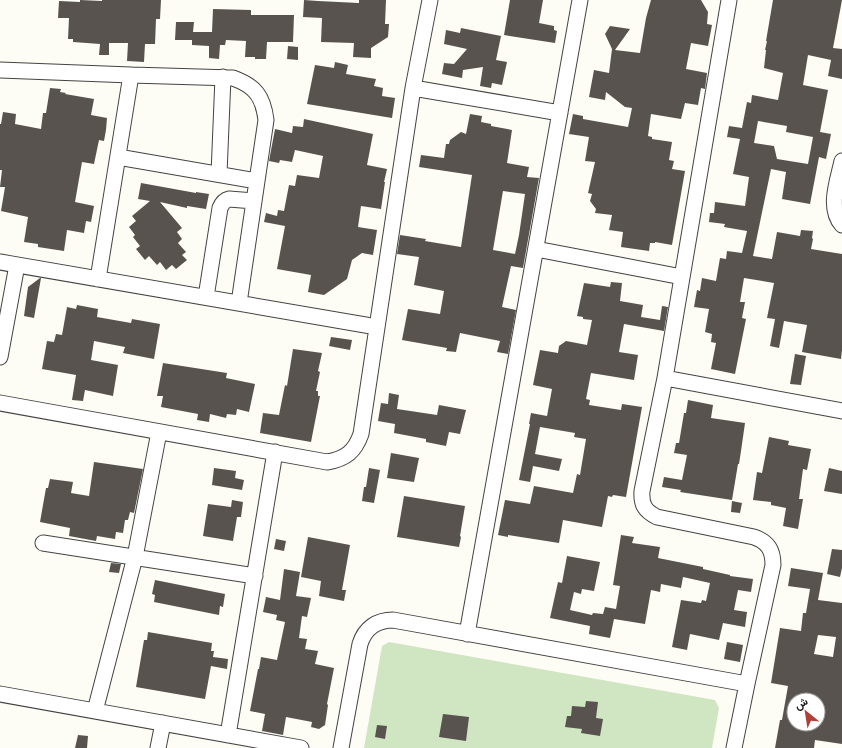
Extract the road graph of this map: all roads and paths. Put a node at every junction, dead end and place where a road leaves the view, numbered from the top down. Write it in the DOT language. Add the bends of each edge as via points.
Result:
graph roads {
  1 [pos="430,0"];
  2 [pos="580,0"];
  3 [pos="729,0"];
  4 [pos="0,70"];
  5 [pos="131,75"];
  6 [pos="223,77"];
  7 [pos="413,88"];
  8 [pos="560,113"];
  9 [pos="118,157"];
  10 [pos="842,161"];
  11 [pos="219,174"];
  12 [pos="257,181"];
  13 [pos="254,201"];
  14 [pos="842,225"];
  15 [pos="536,249"];
  16 [pos="0,262"];
  17 [pos="17,265"];
  18 [pos="682,277"];
  19 [pos="98,279"];
  20 [pos="206,297"];
  21 [pos="239,303"];
  22 [pos="377,327"];
  23 [pos="0,357"];
  24 [pos="665,378"];
  25 [pos="0,403"];
  26 [pos="842,411"];
  27 [pos="159,432"];
  28 [pos="275,452"];
  29 [pos="43,543"];
  30 [pos="135,557"];
  31 [pos="254,576"];
  32 [pos="467,634"];
  33 [pos="747,684"];
  34 [pos="0,694"];
  35 [pos="95,711"];
  36 [pos="162,723"];
  37 [pos="228,735"];
  38 [pos="158,748"];
  39 [pos="301,748"];
  40 [pos="341,748"];
  41 [pos="734,748"];
  1 -- 7 [label="street"];
  2 -- 8 [label="street"];
  3 -- 18 [label="street"];
  4 -- 5 [label="street"];
  5 -- 6 [label="street"];
  5 -- 9 [label="street"];
  6 -- 11 [label="street"];
  6 -- 12 [label="street" via="244,82 253,88 264,108 266,120"];
  7 -- 8 [label="street"];
  7 -- 22 [label="street"];
  8 -- 15 [label="street"];
  9 -- 11 [label="street"];
  9 -- 19 [label="street"];
  10 -- 14 [label="street" via="834,206"];
  11 -- 12 [label="street"];
  12 -- 13 [label="street"];
  13 -- 20 [label="street" via="233,198 222,204"];
  13 -- 21 [label="street"];
  15 -- 18 [label="street"];
  15 -- 32 [label="street"];
  16 -- 17 [label="street"];
  17 -- 19 [label="street"];
  17 -- 23 [label="street"];
  18 -- 24 [label="street"];
  19 -- 20 [label="street"];
  20 -- 21 [label="street"];
  21 -- 22 [label="street"];
  22 -- 28 [label="street" via="361,434 355,448 343,458 327,462"];
  24 -- 26 [label="street"];
  24 -- 33 [label="street" via="642,491 646,510 657,517 754,537 767,544 771,550 773,565"];
  25 -- 27 [label="street"];
  27 -- 28 [label="street"];
  27 -- 30 [label="street"];
  28 -- 31 [label="street"];
  29 -- 30 [label="street"];
  30 -- 31 [label="street"];
  30 -- 35 [label="street"];
  31 -- 37 [label="street"];
  32 -- 33 [label="street"];
  32 -- 40 [label="street" via="393,620 381,621 370,628 362,637 360,644"];
  33 -- 41 [label="street"];
  34 -- 35 [label="street"];
  35 -- 36 [label="street"];
  36 -- 37 [label="street"];
  36 -- 38 [label="street"];
  37 -- 39 [label="street"];
}
